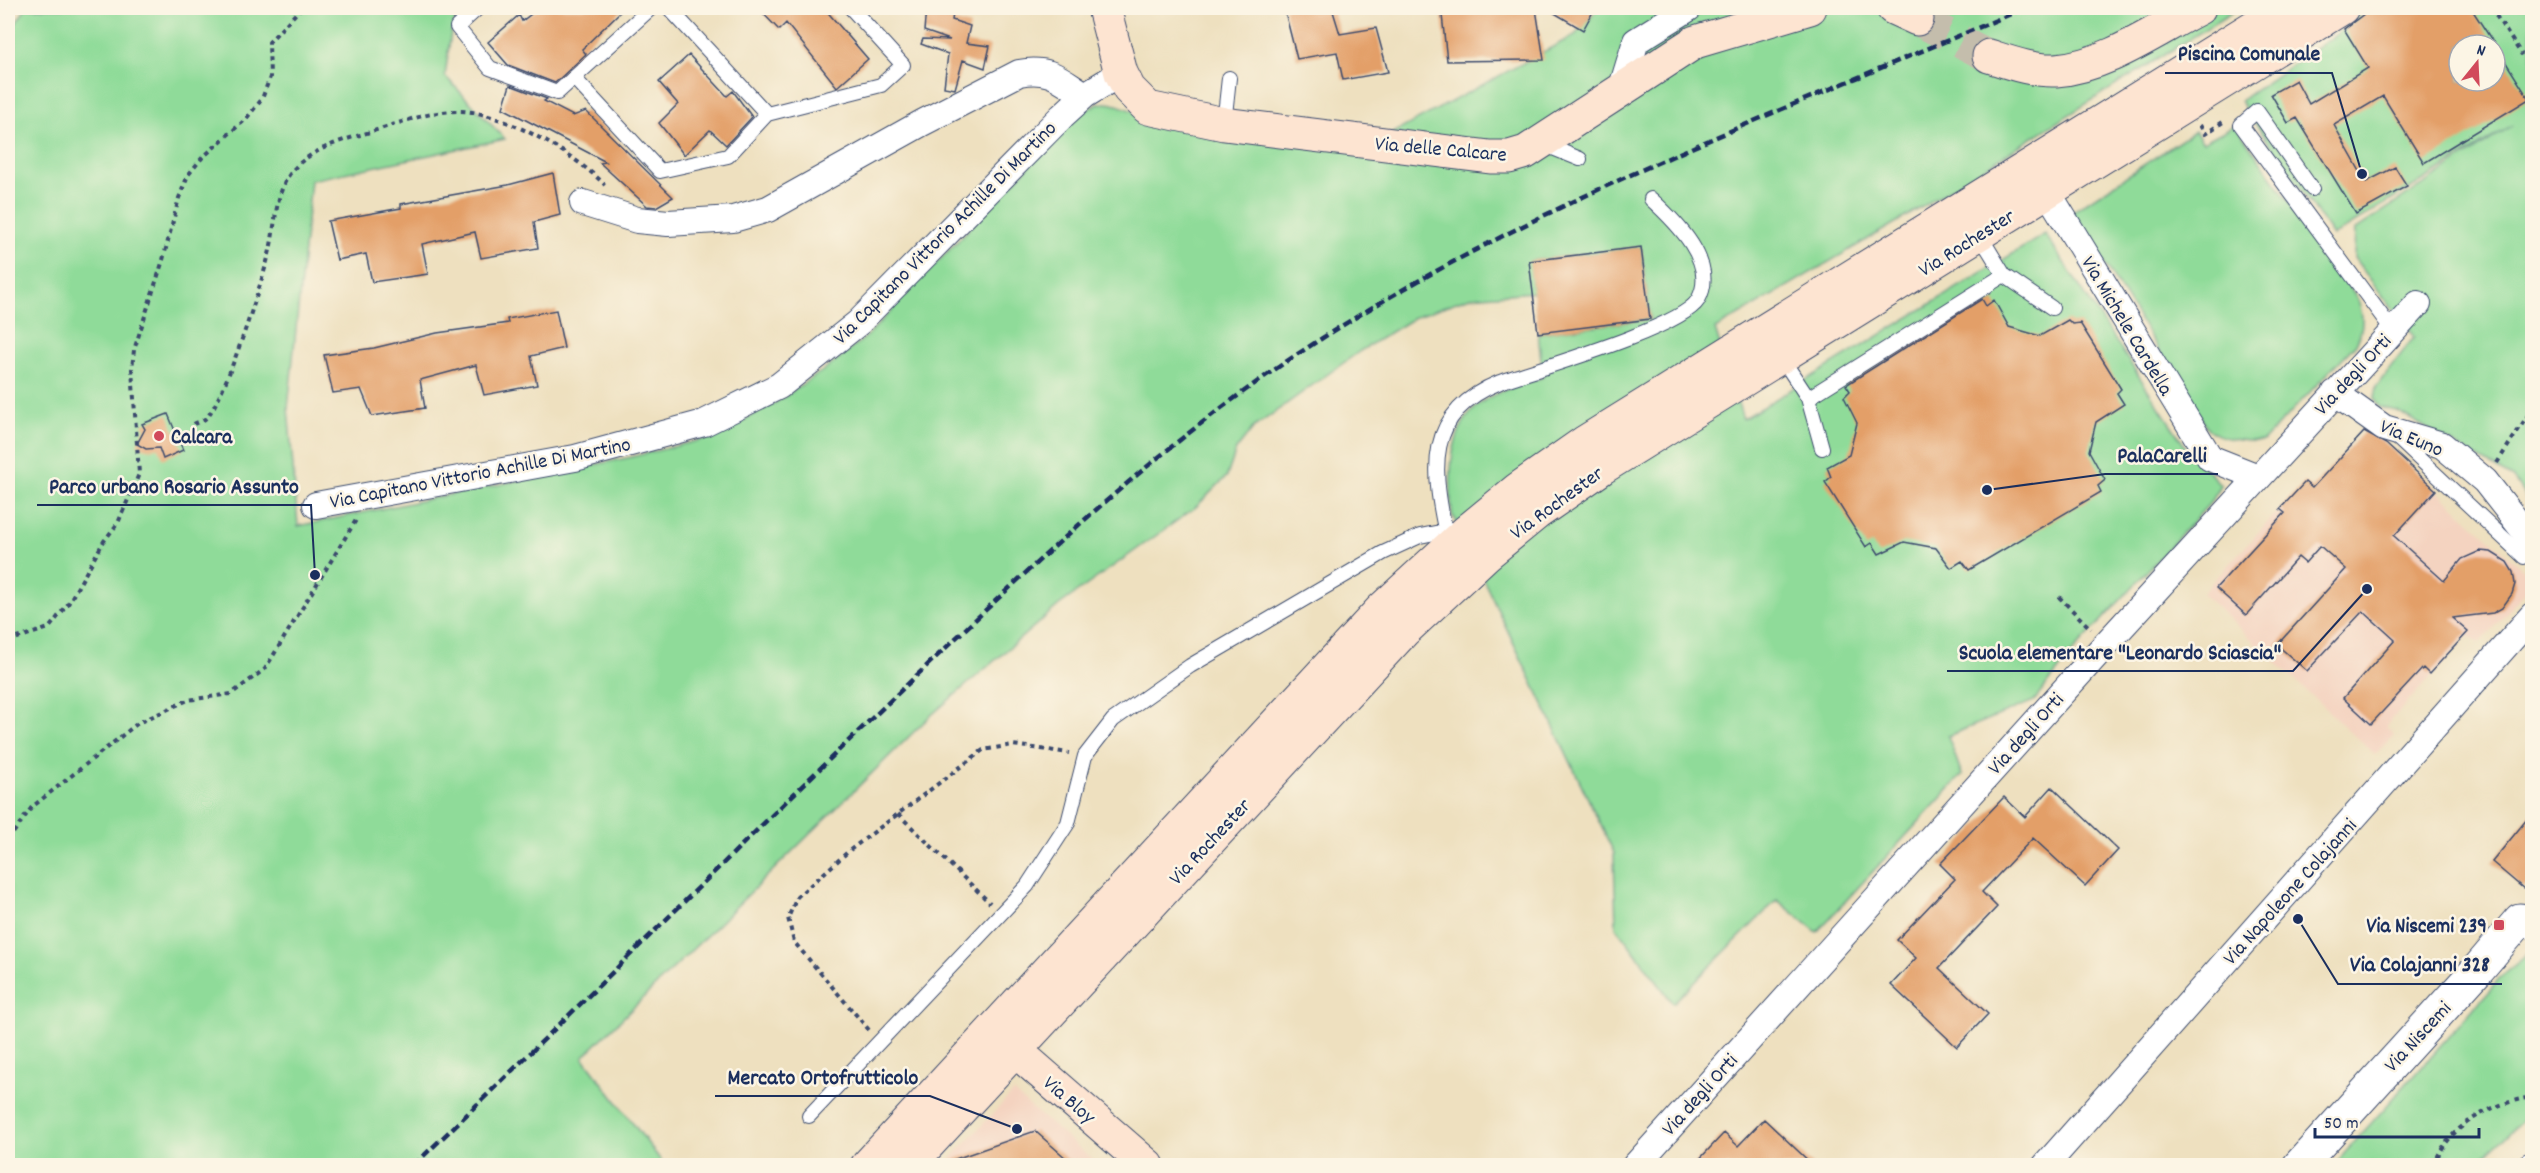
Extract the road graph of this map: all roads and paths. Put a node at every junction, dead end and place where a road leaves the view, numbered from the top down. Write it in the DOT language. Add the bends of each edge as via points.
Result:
graph roads {
  1 [pos="301,8"];
  2 [pos="478,8"];
  3 [pos="651,8"];
  4 [pos="669,8"];
  5 [pos="851,8"];
  6 [pos="1104,8"];
  7 [pos="1689,8"];
  8 [pos="1810,8"];
  9 [pos="2199,8"];
  10 [pos="2284,8"];
  11 [pos="2491,8"];
  12 [pos="2332,10"];
  13 [pos="1989,56"];
  14 [pos="2522,56"];
  15 [pos="1121,73"];
  16 [pos="574,78"];
  17 [pos="1229,78"];
  18 [pos="1621,90"];
  19 [pos="1085,95"];
  20 [pos="767,114"];
  21 [pos="1224,124"];
  22 [pos="1541,144"];
  23 [pos="1580,159"];
  24 [pos="2312,189"];
  25 [pos="609,190"];
  26 [pos="2047,191"];
  27 [pos="1651,199"];
  28 [pos="583,203"];
  29 [pos="1979,234"];
  30 [pos="2004,275"];
  31 [pos="2418,304"];
  32 [pos="2052,308"];
  33 [pos="2393,331"];
  34 [pos="1781,357"];
  35 [pos="2335,393"];
  36 [pos="1808,398"];
  37 [pos="2532,409"];
  38 [pos="194,424"];
  39 [pos="2387,429"];
  40 [pos="1822,448"];
  41 [pos="2258,477"];
  42 [pos="2485,481"];
  43 [pos="371,495"];
  44 [pos="316,505"];
  45 [pos="1447,539"];
  46 [pos="2528,549"];
  47 [pos="2059,597"];
  48 [pos="2532,616"];
  49 [pos="8,641"];
  50 [pos="2106,644"];
  51 [pos="1085,756"];
  52 [pos="898,814"];
  53 [pos="8,840"];
  54 [pos="1000,914"];
  55 [pos="2528,915"];
  56 [pos="1004,1041"];
  57 [pos="879,1042"];
  58 [pos="2532,1097"];
  59 [pos="810,1116"];
  60 [pos="867,1166"];
  61 [pos="908,1166"];
  62 [pos="1148,1166"];
  63 [pos="1635,1166"];
  64 [pos="2045,1166"];
  65 [pos="2299,1166"];
  66 [pos="2434,1166"];
  1 -- 49 [label="path" via="269,42 270,76 262,99 202,158 188,175 178,198 134,350 139,474 118,523 49,628"];
  2 -- 16 [label="lane" via="457,27 490,68 557,93"];
  3 -- 16 [label="lane"];
  4 -- 20 [label="lane"];
  5 -- 20 [label="lane" via="903,65 881,85"];
  6 -- 15 [label="main road, Via delle Calcare"];
  7 -- 18 [label="street" via="1636,41"];
  8 -- 18 [label="main road, Via delle Calcare" via="1695,42"];
  9 -- 13 [label="main road" via="2103,58 2057,70 2023,67"];
  10 -- 45 [label="main road, Via Rochester" via="1585,442"];
  11 -- 14 [label="path"];
  12 -- 26 [label="main road, Via Rochester"];
  15 -- 19 [label="street, Via Capitano Vittorio Achille Di Martino"];
  15 -- 21 [label="main road, Via delle Calcare" via="1129,89 1148,108"];
  16 -- 20 [label="lane" via="660,171 729,156"];
  17 -- 21 [label="lane"];
  18 -- 22 [label="main road, Via delle Calcare"];
  19 -- 28 [label="street" via="1052,73 1019,73 768,209 733,219 696,224 637,220"];
  19 -- 43 [label="street, Via Capitano Vittorio Achille Di Martino" via="858,323 779,386 704,423 575,458"];
  21 -- 22 [label="main road, Via delle Calcare" via="1490,157 1509,157"];
  22 -- 23 [label="lane"];
  24 -- 33 [label="lane" via="2257,111 2241,125"];
  25 -- 38 [label="path" via="557,148 490,116 457,111 344,140 314,153 285,182 268,256 235,356 218,401 205,419"];
  26 -- 29 [label="main road, Via Rochester"];
  26 -- 41 [label="street, Via Michele Cardella" via="2210,458"];
  27 -- 45 [label="lane" via="1672,219 1698,258 1704,282 1698,300 1686,312 1656,327 1500,382 1459,406 1437,450 1435,474"];
  29 -- 30 [label="lane"];
  29 -- 34 [label="main road, Via Rochester"];
  30 -- 32 [label="lane"];
  30 -- 36 [label="lane"];
  31 -- 33 [label="street, Via degli Orti"];
  33 -- 35 [label="street, Via degli Orti"];
  34 -- 36 [label="lane"];
  34 -- 56 [label="main road, Via Rochester" via="1602,468 1487,554 1361,675"];
  35 -- 39 [label="street, Via Euno"];
  35 -- 41 [label="street, Via degli Orti"];
  36 -- 40 [label="lane"];
  37 -- 42 [label="path"];
  39 -- 42 [label="street, Via Euno" via="2442,445"];
  39 -- 46 [label="lane"];
  41 -- 50 [label="street, Via degli Orti"];
  42 -- 46 [label="street, Via Euno"];
  43 -- 44 [label="street, Via Capitano Vittorio Achille Di Martino"];
  43 -- 53 [label="path" via="265,669 231,694 188,700 138,723 33,807"];
  45 -- 51 [label="lane" via="1420,536 1383,554 1190,666 1113,720"];
  45 -- 56 [label="main road, Via Rochester" via="1339,654"];
  47 -- 50 [label="path"];
  48 -- 64 [label="street, Via Napoleone Colajanni"];
  50 -- 63 [label="street, Via degli Orti"];
  51 -- 52 [label="path" via="1013,745 983,750"];
  51 -- 54 [label="lane" via="1068,823 1028,886"];
  52 -- 54 [label="path"];
  52 -- 57 [label="path" via="797,897 788,918 794,942"];
  54 -- 57 [label="lane"];
  55 -- 65 [label="street, Via Niscemi"];
  56 -- 60 [label="main road, Via Rochester"];
  56 -- 61 [label="main road, Via Rochester"];
  56 -- 62 [label="main road, Via Bloy"];
  57 -- 59 [label="lane"];
  58 -- 66 [label="path" via="2494,1106 2461,1128 2447,1141"];
}
